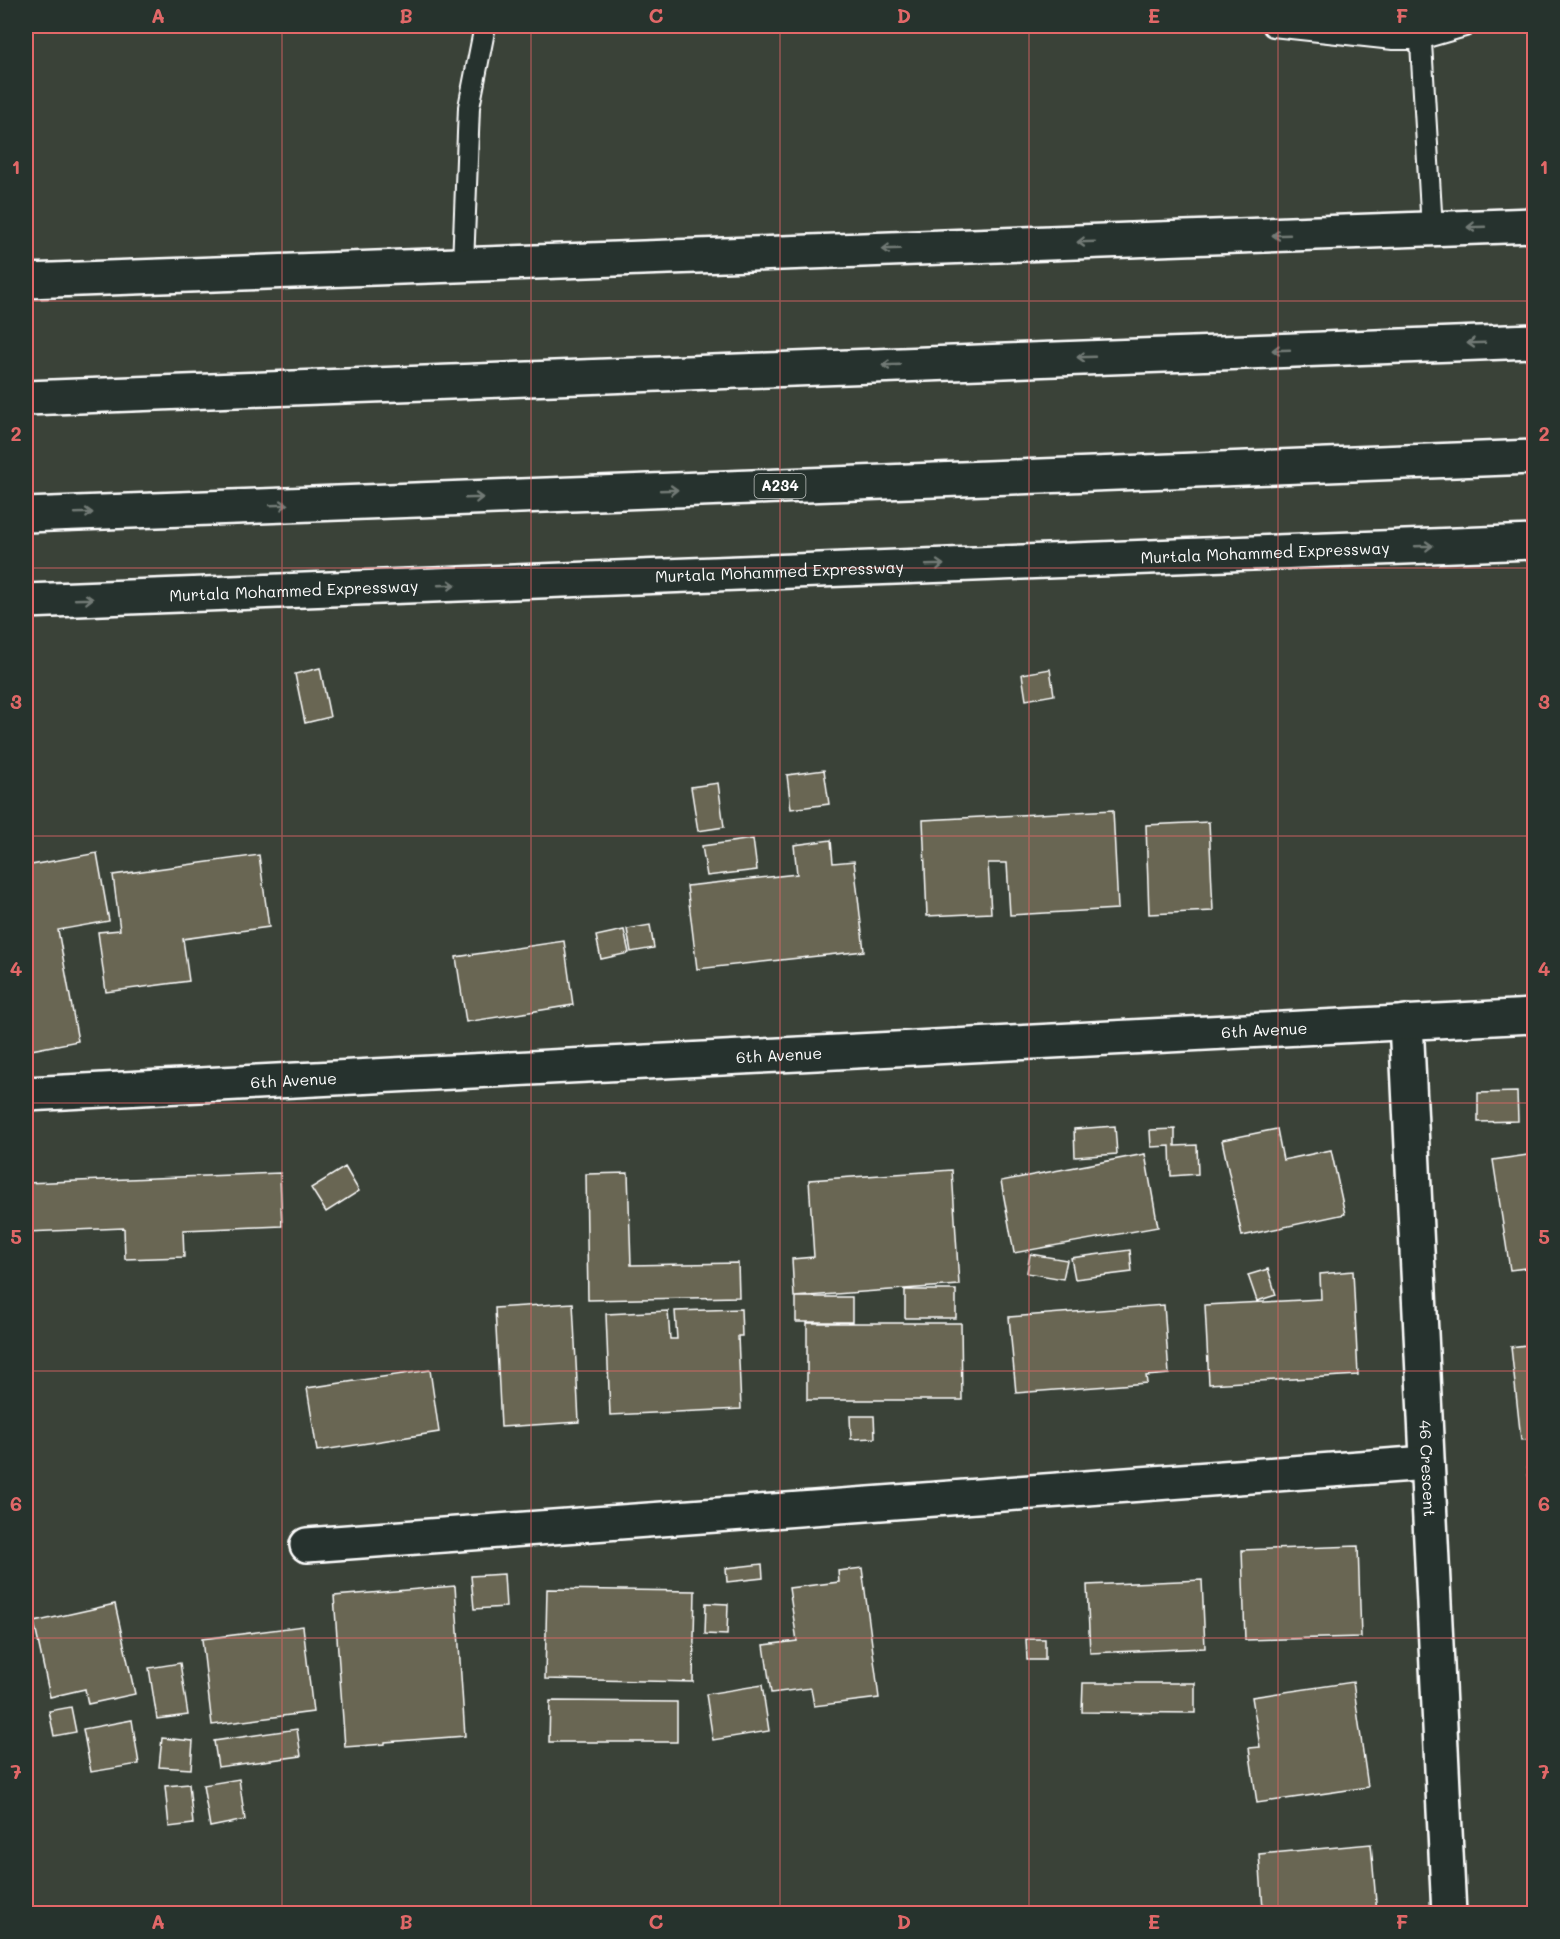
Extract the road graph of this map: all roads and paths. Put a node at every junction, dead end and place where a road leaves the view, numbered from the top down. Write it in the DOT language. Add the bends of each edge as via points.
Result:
graph roads {
  1 [pos="485,26"];
  2 [pos="1273,26"];
  3 [pos="1465,26"];
  4 [pos="1420,32"];
  5 [pos="1534,225"];
  6 [pos="1432,229"];
  7 [pos="463,265"];
  8 [pos="26,281"];
  9 [pos="1534,340"];
  10 [pos="26,398"];
  11 [pos="1534,456"];
  12 [pos="26,515"];
  13 [pos="1534,542"];
  14 [pos="26,601"];
  15 [pos="1534,1016"];
  16 [pos="1406,1022"];
  17 [pos="26,1094"];
  18 [pos="1427,1463"];
  19 [pos="307,1545"];
  20 [pos="1449,1914"];
  1 -- 7 [label="lane" via="469,107"];
  2 -- 4 [label="lane" via="1393,39"];
  3 -- 4 [label="lane"];
  4 -- 6 [label="lane"];
  5 -- 6 [label="main road, one-way"];
  6 -- 7 [label="main road, one-way"];
  7 -- 8 [label="main road"];
  9 -- 10 [label="main road, one-way"];
  12 -- 11 [label="main road, A234, one-way"];
  14 -- 13 [label="main road, Murtala Mohammed Expressway, one-way"];
  15 -- 16 [label="main road, 6th Avenue"];
  16 -- 17 [label="main road, 6th Avenue"];
  16 -- 18 [label="main road, 46 Crescent"];
  18 -- 19 [label="main road"];
  18 -- 20 [label="main road, 46 Crescent"];
}
